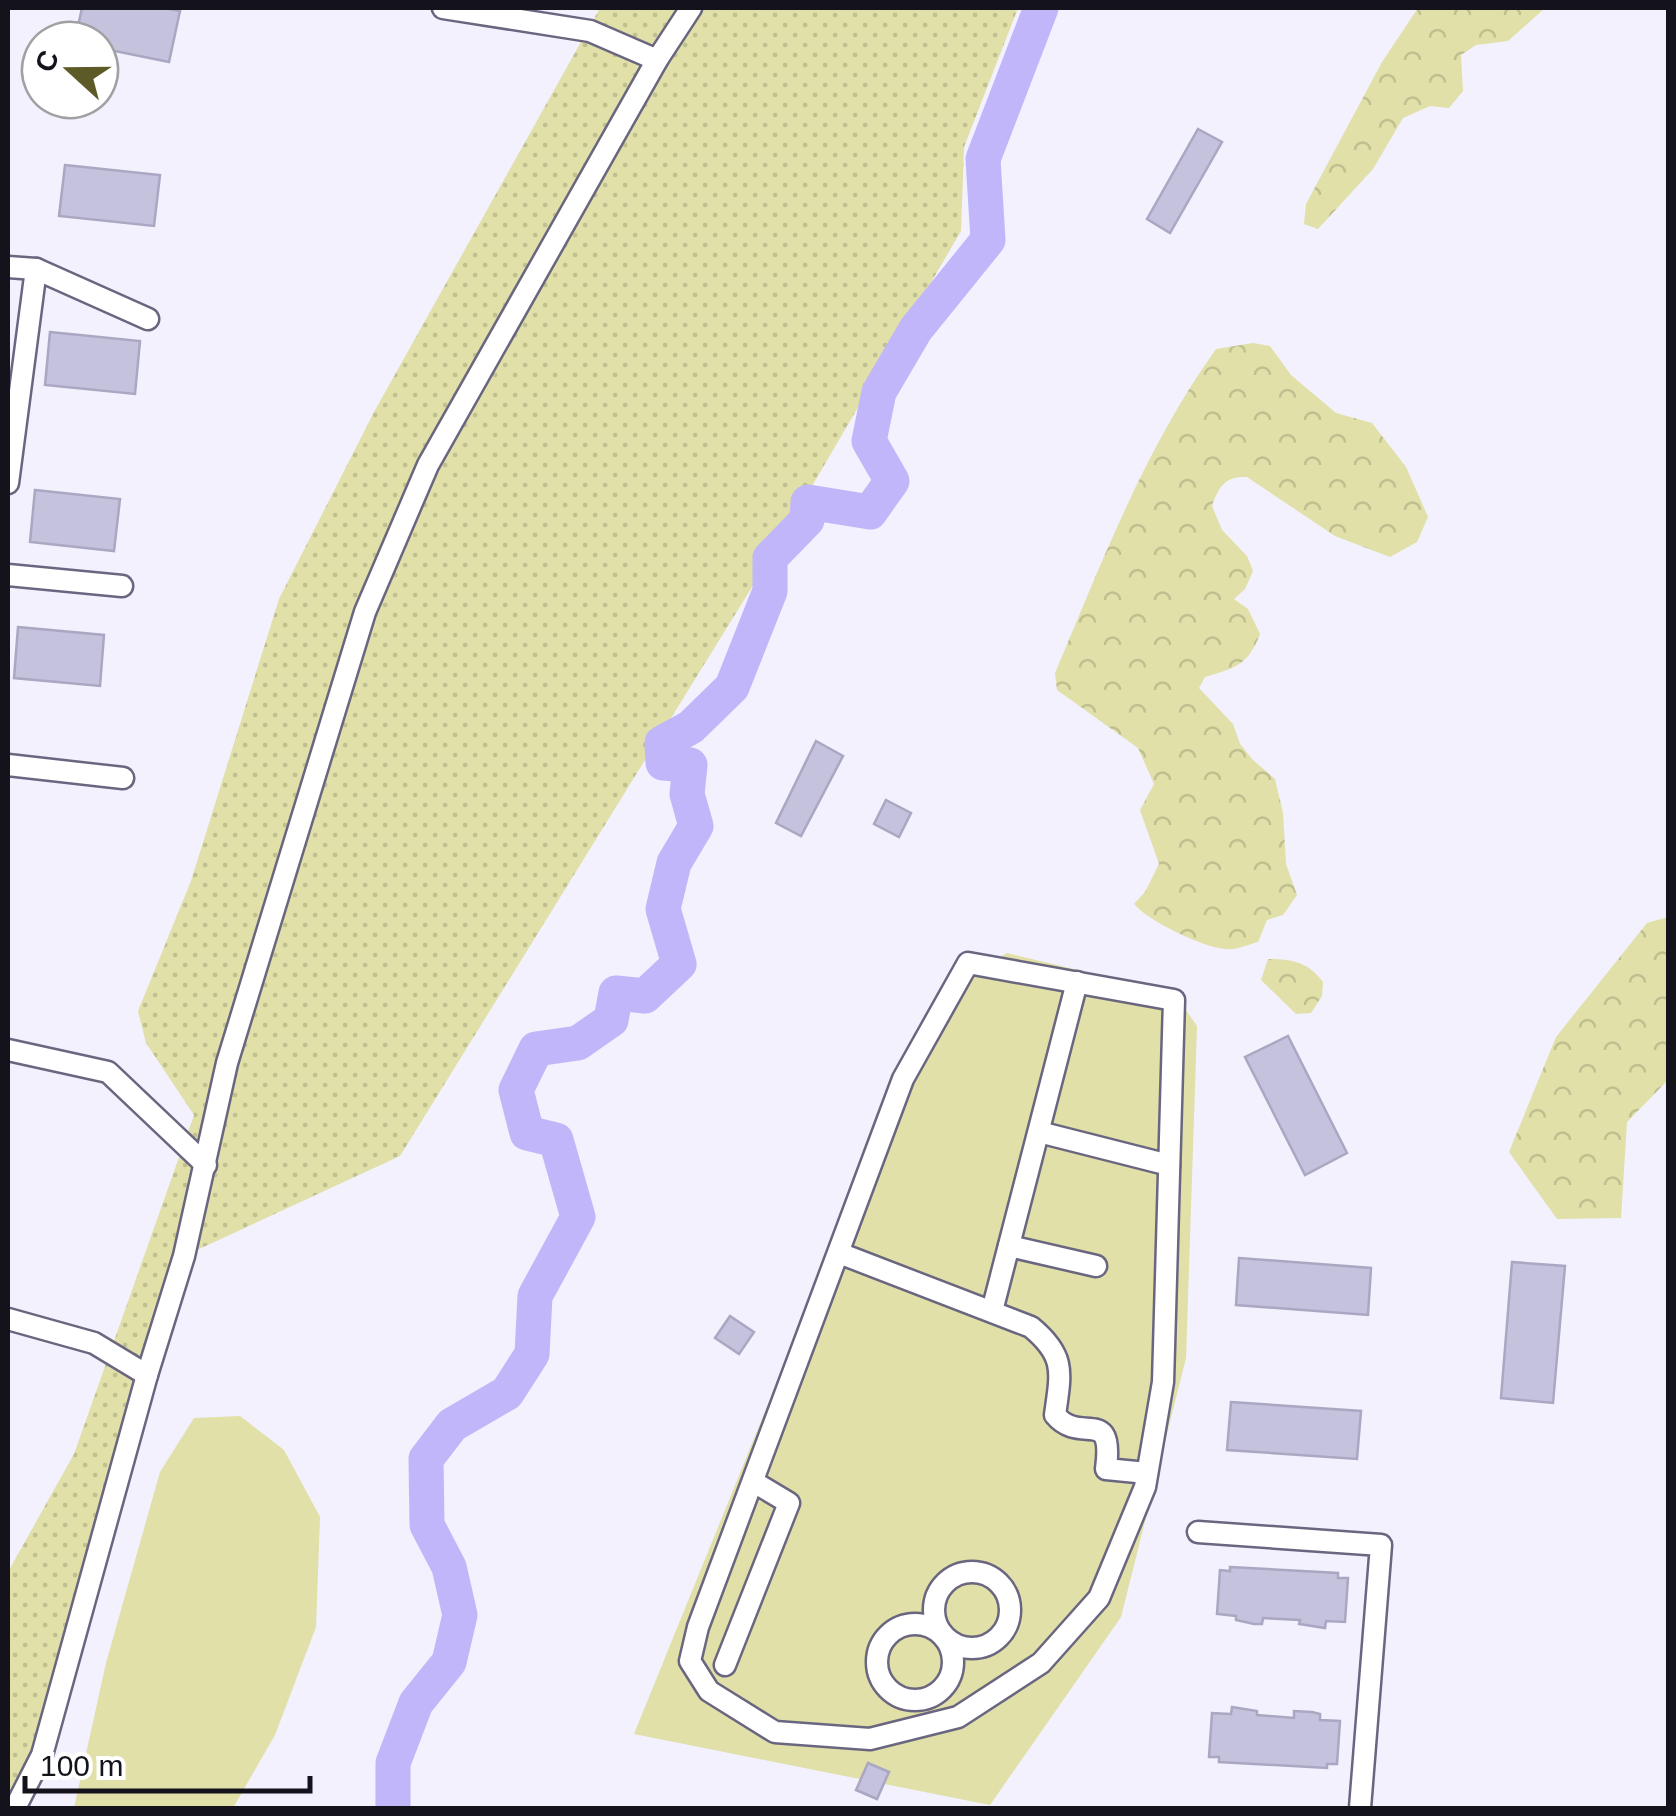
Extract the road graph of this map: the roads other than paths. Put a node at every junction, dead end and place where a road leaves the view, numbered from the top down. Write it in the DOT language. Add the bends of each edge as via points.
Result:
graph roads {
  1 [pos="443,8"];
  2 [pos="692,8"];
  3 [pos="657,60"];
  4 [pos="8,267"];
  5 [pos="36,268"];
  6 [pos="148,320"];
  7 [pos="8,483"];
  8 [pos="8,575"];
  9 [pos="122,586"];
  10 [pos="8,765"];
  11 [pos="122,778"];
  12 [pos="1077,982"];
  13 [pos="8,1050"];
  14 [pos="1039,1132"];
  15 [pos="206,1165"];
  16 [pos="1170,1165"];
  17 [pos="1009,1246"];
  18 [pos="839,1253"];
  19 [pos="1096,1266"];
  20 [pos="992,1311"];
  21 [pos="8,1319"];
  22 [pos="146,1375"];
  23 [pos="1147,1473"];
  24 [pos="754,1482"];
  25 [pos="1198,1532"];
  26 [pos="724,1665"];
  27 [pos="15,1808"];
  28 [pos="1360,1808"];
  1 -- 3 [label="street" via="590,31"];
  2 -- 3 [label="street"];
  3 -- 15 [label="street" via="428,465 365,612 227,1063"];
  4 -- 5 [label="street"];
  5 -- 6 [label="street"];
  5 -- 7 [label="street"];
  8 -- 9 [label="street"];
  10 -- 11 [label="street"];
  12 -- 14 [label="street"];
  12 -- 16 [label="street" via="1174,1000"];
  12 -- 18 [label="street" via="968,963 903,1079"];
  13 -- 15 [label="street" via="108,1072"];
  14 -- 16 [label="street"];
  14 -- 17 [label="street"];
  15 -- 22 [label="street"];
  16 -- 23 [label="street" via="1163,1382"];
  17 -- 19 [label="street"];
  17 -- 20 [label="street"];
  18 -- 20 [label="street"];
  18 -- 24 [label="street"];
  20 -- 23 [label="street" via="1031,1327 1051,1344 1060,1367 1055,1415 1063,1424 1104,1432 1106,1469"];
  21 -- 22 [label="street" via="94,1343"];
  22 -- 27 [label="street" via="42,1755"];
  23 -- 24 [label="street" via="1098,1598 1041,1663 958,1718 870,1739 775,1732 709,1691 690,1661"];
  24 -- 26 [label="street" via="789,1504"];
  25 -- 28 [label="street" via="1381,1546"];
}
